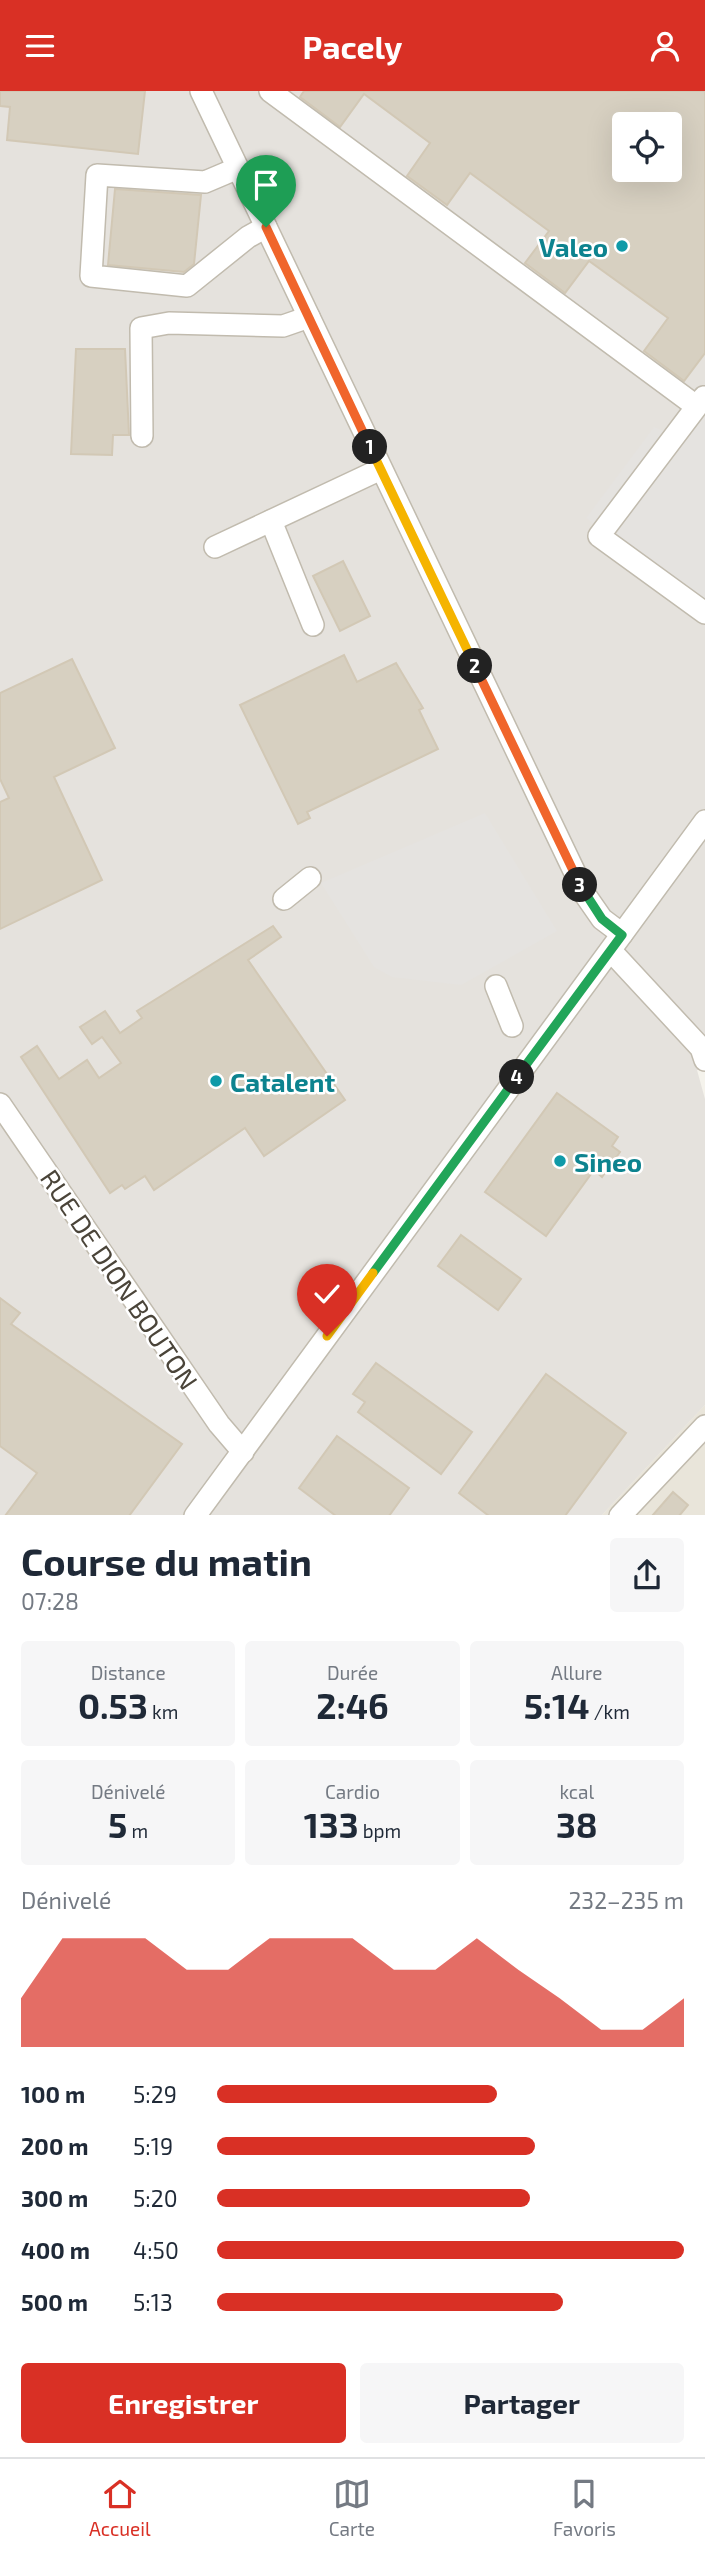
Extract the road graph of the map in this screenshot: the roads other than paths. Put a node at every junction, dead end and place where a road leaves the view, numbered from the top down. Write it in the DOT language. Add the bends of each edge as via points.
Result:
graph roads {
  1 [pos="201,91"];
  2 [pos="270,91"];
  3 [pos="238,168"];
  4 [pos="266,227"];
  5 [pos="309,317"];
  6 [pos="701,401"];
  7 [pos="142,436"];
  8 [pos="381,469"];
  9 [pos="271,521"];
  10 [pos="215,547"];
  11 [pos="705,613"];
  12 [pos="313,625"];
  13 [pos="705,821"];
  14 [pos="310,878"];
  15 [pos="284,899"];
  16 [pos="617,943"];
  17 [pos="496,986"];
  18 [pos="513,1026"];
  19 [pos="705,1060"];
  20 [pos="0,1104"];
  21 [pos="705,1426"];
  22 [pos="243,1452"];
  23 [pos="195,1515"];
  24 [pos="620,1515"];
  1 -- 3 [label="street"];
  2 -- 6 [label="street"];
  3 -- 4 [label="street"];
  3 -- 4 [label="street" via="205,182 97,175 92,276 187,286"];
  4 -- 5 [label="street"];
  5 -- 7 [label="street" via="283,326 169,323 141,328"];
  5 -- 8 [label="street"];
  6 -- 11 [label="street" via="599,537"];
  8 -- 9 [label="street"];
  8 -- 16 [label="street" via="586,896"];
  9 -- 10 [label="street"];
  9 -- 12 [label="street"];
  13 -- 16 [label="street"];
  14 -- 15 [label="street"];
  16 -- 19 [label="street" via="701,1048"];
  16 -- 22 [label="street"];
  17 -- 18 [label="street"];
  20 -- 22 [label="street, RUE DE DION BOUTON"];
  21 -- 24 [label="street"];
  22 -- 23 [label="street"];
}
